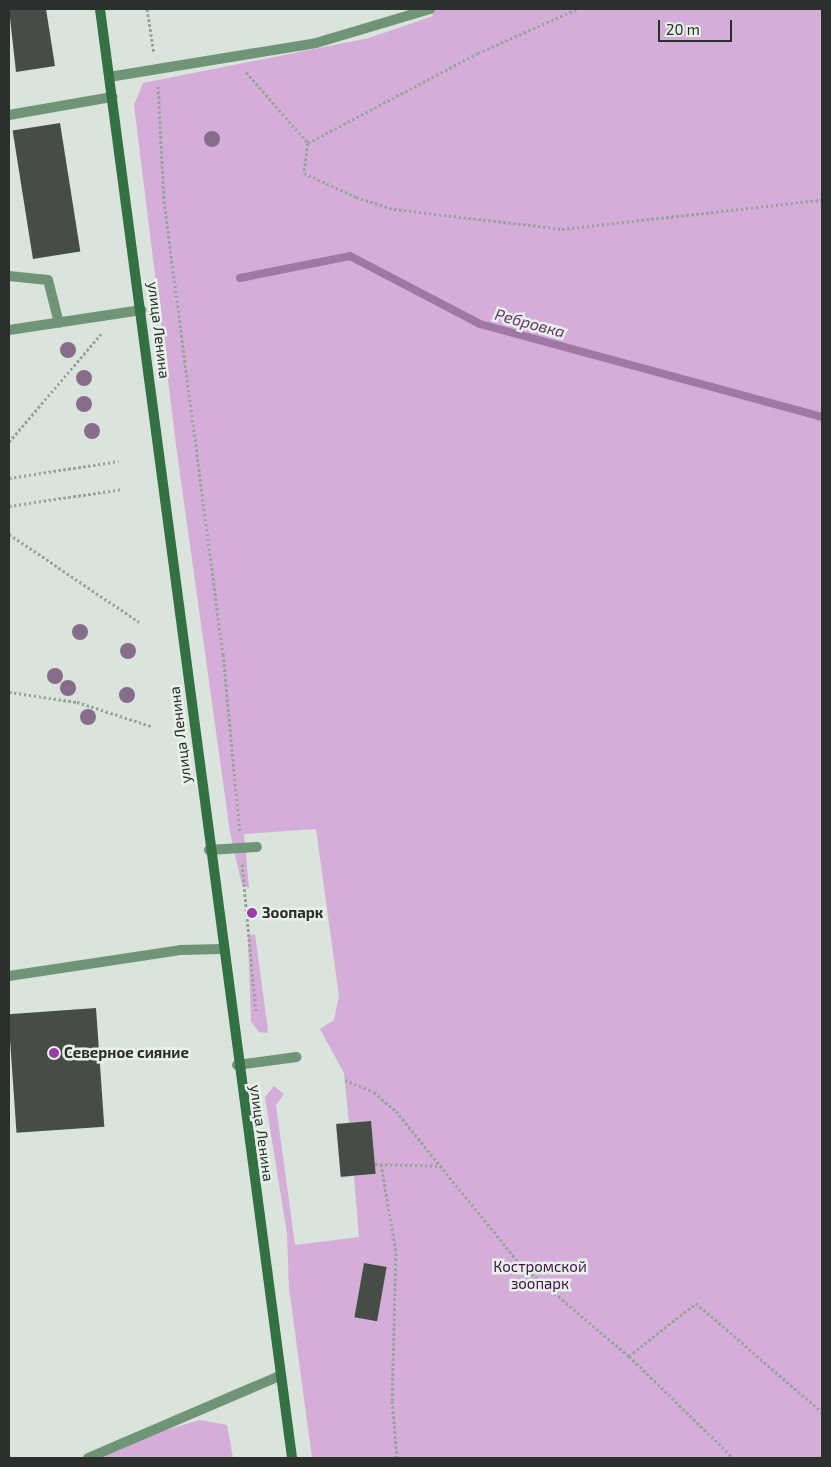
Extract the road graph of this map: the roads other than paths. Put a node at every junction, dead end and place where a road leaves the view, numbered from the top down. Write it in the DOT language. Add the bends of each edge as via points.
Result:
graph roads {
  1 [pos="100,9"];
  2 [pos="430,9"];
  3 [pos="109,77"];
  4 [pos="112,97"];
  5 [pos="9,115"];
  6 [pos="9,276"];
  7 [pos="141,310"];
  8 [pos="60,322"];
  9 [pos="9,330"];
  10 [pos="257,847"];
  11 [pos="209,850"];
  12 [pos="222,949"];
  13 [pos="9,976"];
  14 [pos="296,1057"];
  15 [pos="237,1065"];
  16 [pos="279,1376"];
  17 [pos="88,1458"];
  18 [pos="292,1458"];
  1 -- 3 [label="main road, улица Ленина"];
  2 -- 3 [label="street" via="316,43 235,60"];
  3 -- 4 [label="main road, улица Ленина"];
  4 -- 5 [label="street"];
  4 -- 7 [label="main road, улица Ленина"];
  6 -- 8 [label="street" via="48,280"];
  7 -- 8 [label="street"];
  7 -- 11 [label="main road, улица Ленина"];
  8 -- 9 [label="street"];
  10 -- 11 [label="street"];
  11 -- 12 [label="main road, улица Ленина"];
  12 -- 13 [label="street" via="180,950"];
  12 -- 15 [label="main road, улица Ленина"];
  14 -- 15 [label="street"];
  15 -- 16 [label="main road, улица Ленина"];
  16 -- 17 [label="street"];
  16 -- 18 [label="main road, улица Ленина"];
}
